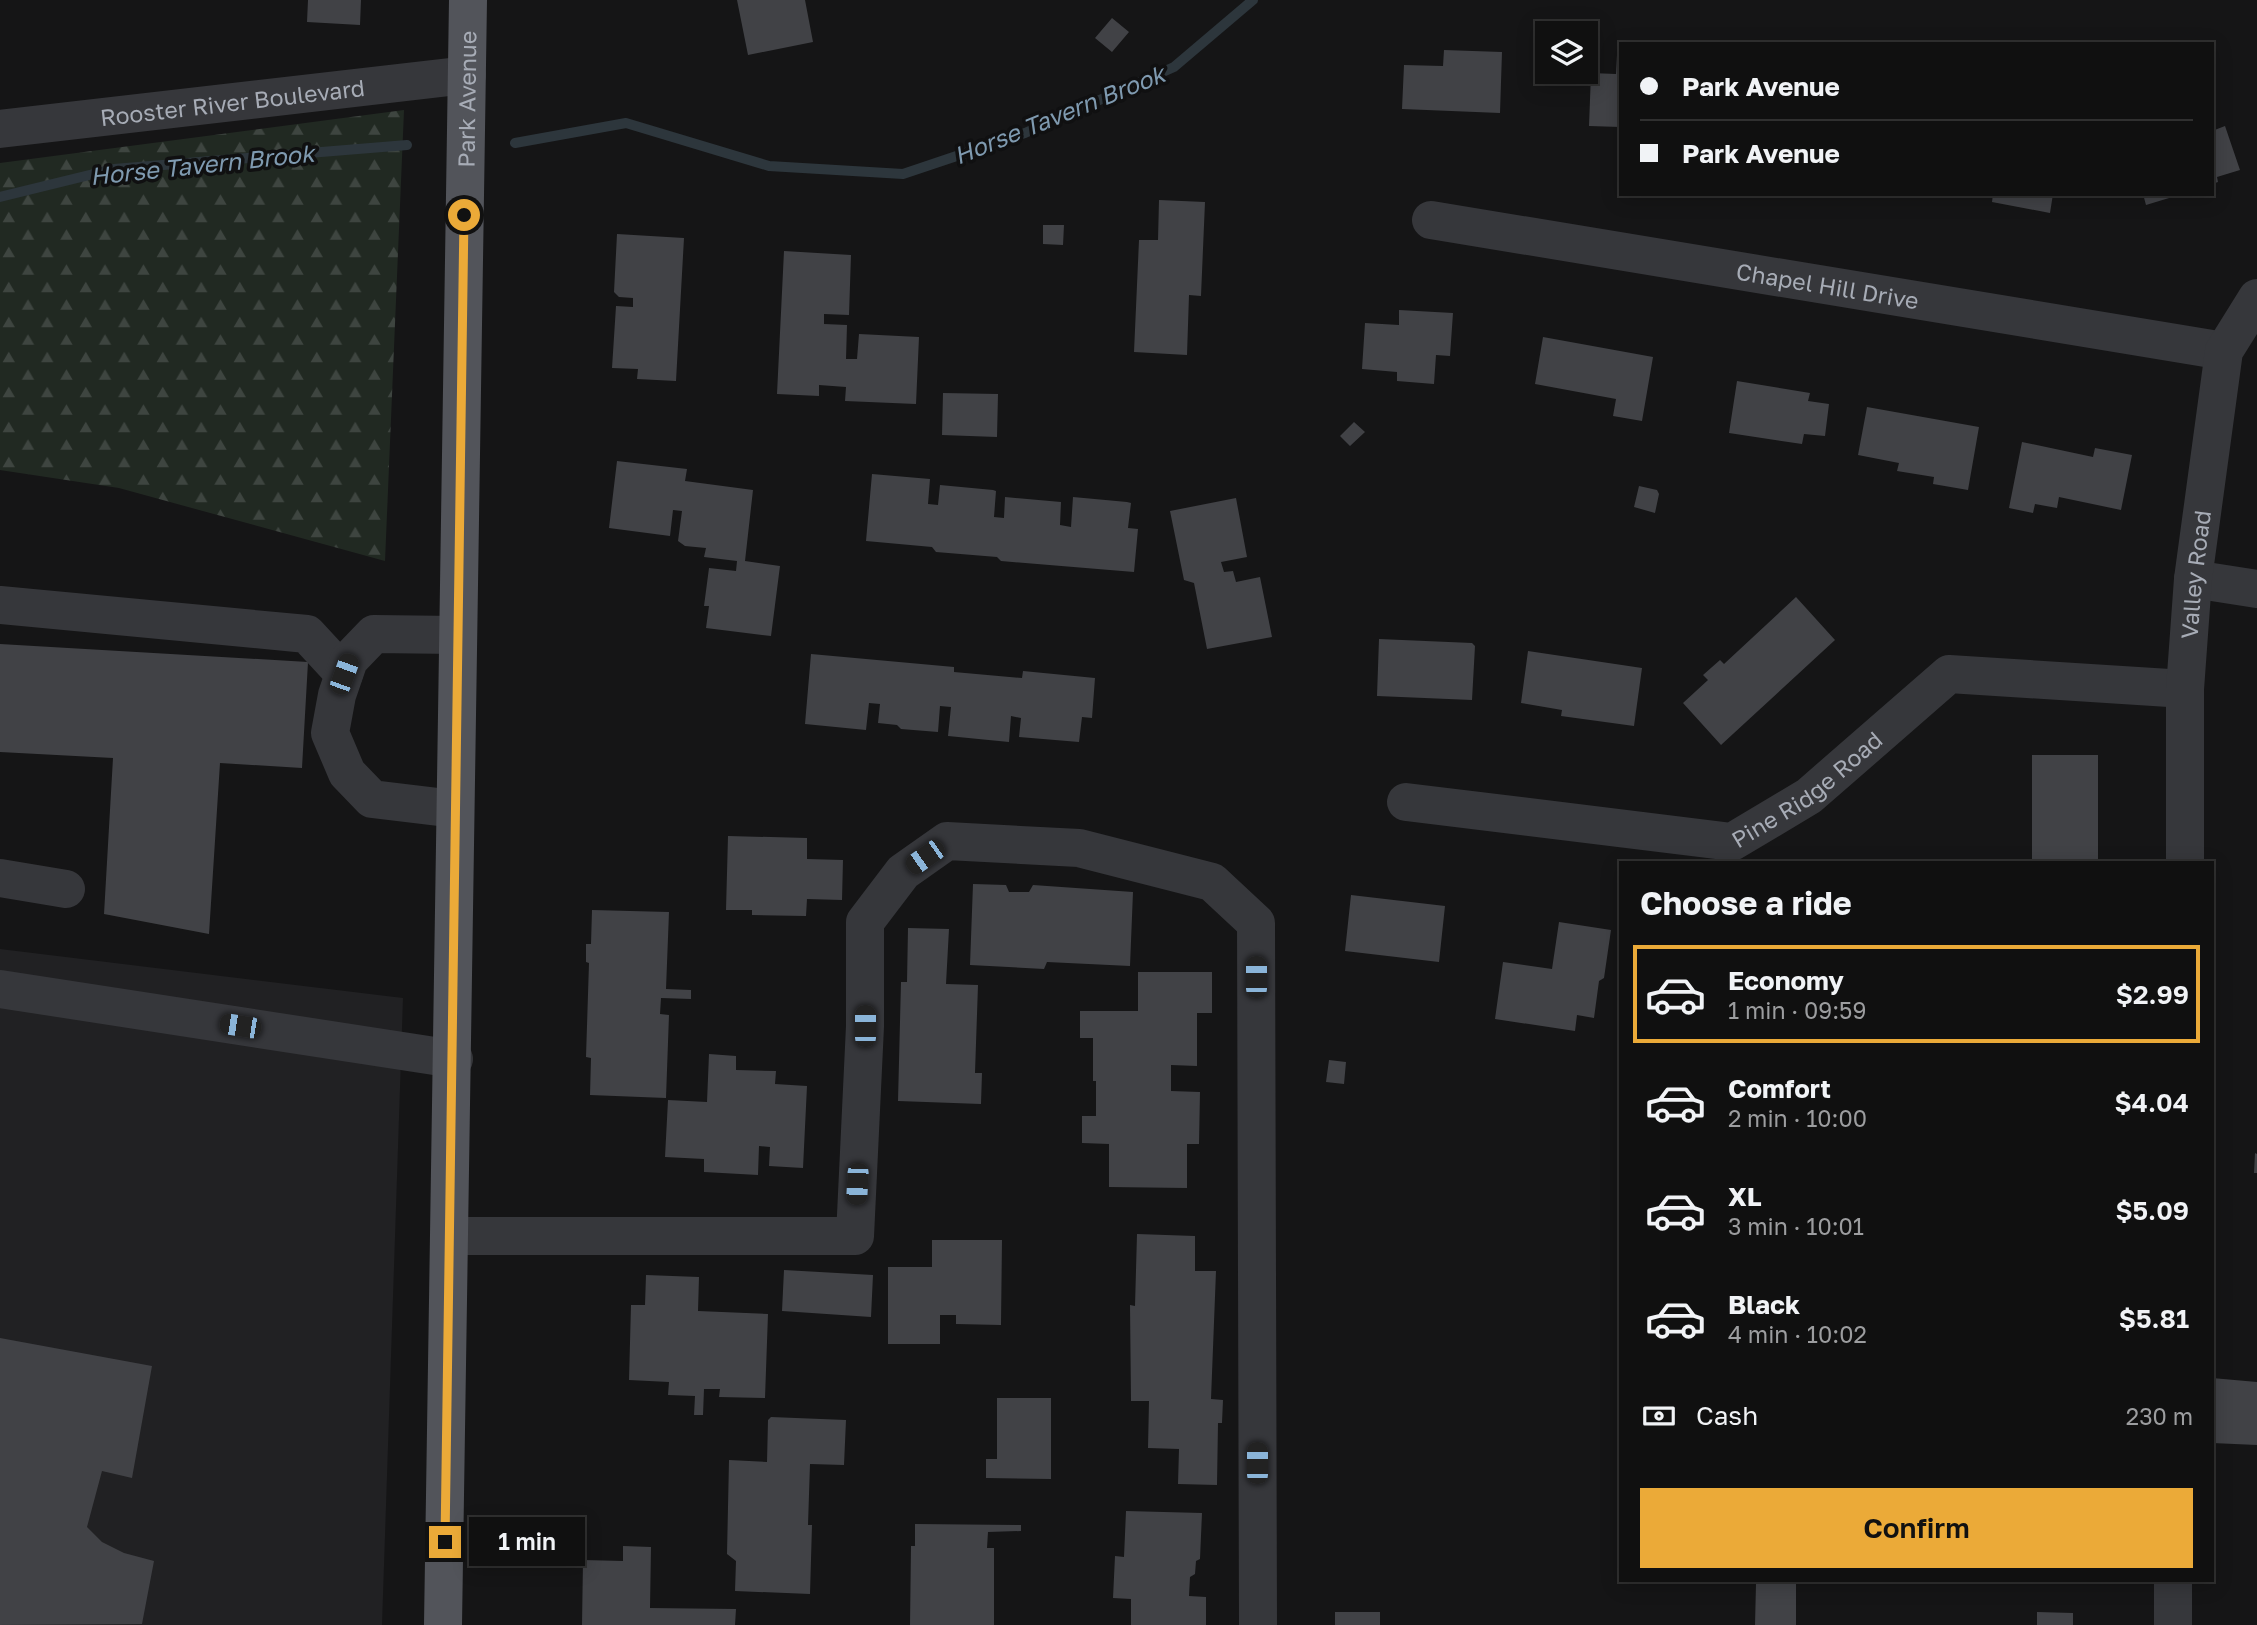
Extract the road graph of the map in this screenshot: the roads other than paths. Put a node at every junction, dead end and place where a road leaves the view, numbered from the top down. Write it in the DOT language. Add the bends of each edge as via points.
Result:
graph roads {
  1 [pos="468,0"];
  2 [pos="467,75"];
  3 [pos="0,129"];
  4 [pos="1431,220"];
  5 [pos="2257,298"];
  6 [pos="2224,351"];
  7 [pos="2193,579"];
  8 [pos="2257,589"];
  9 [pos="0,605"];
  10 [pos="457,635"];
  11 [pos="344,674"];
  12 [pos="2185,689"];
  13 [pos="1406,802"];
  14 [pos="455,809"];
  15 [pos="2185,861"];
  16 [pos="0,878"];
  17 [pos="65,889"];
  18 [pos="0,989"];
  19 [pos="454,1059"];
  20 [pos="450,1236"];
  21 [pos="2173,1582"];
  22 [pos="443,1625"];
  23 [pos="1258,1625"];
  24 [pos="2173,1625"];
  1 -- 2 [label="main road, Park Avenue"];
  2 -- 3 [label="street, Rooster River Boulevard"];
  2 -- 10 [label="main road, Park Avenue"];
  4 -- 6 [label="street, Chapel Hill Drive"];
  5 -- 6 [label="street, Valley Road"];
  6 -- 7 [label="street, Valley Road"];
  7 -- 8 [label="street"];
  7 -- 12 [label="street, Valley Road"];
  9 -- 11 [label="street" via="307,634"];
  10 -- 11 [label="street" via="374,634 349,660"];
  10 -- 14 [label="main road, Park Avenue"];
  11 -- 14 [label="street" via="330,733 347,773 372,799"];
  12 -- 13 [label="street, Pine Ridge Road" via="1949,674 1809,796 1732,842"];
  12 -- 15 [label="street, Valley Road"];
  14 -- 19 [label="main road, Park Avenue"];
  16 -- 17 [label="street"];
  18 -- 19 [label="street"];
  19 -- 20 [label="main road, Park Avenue"];
  20 -- 22 [label="main road, Park Avenue"];
  20 -- 23 [label="street" via="855,1236 865,922 903,872 947,841 1079,848 1212,882 1256,923"];
  21 -- 24 [label="street"];
}
